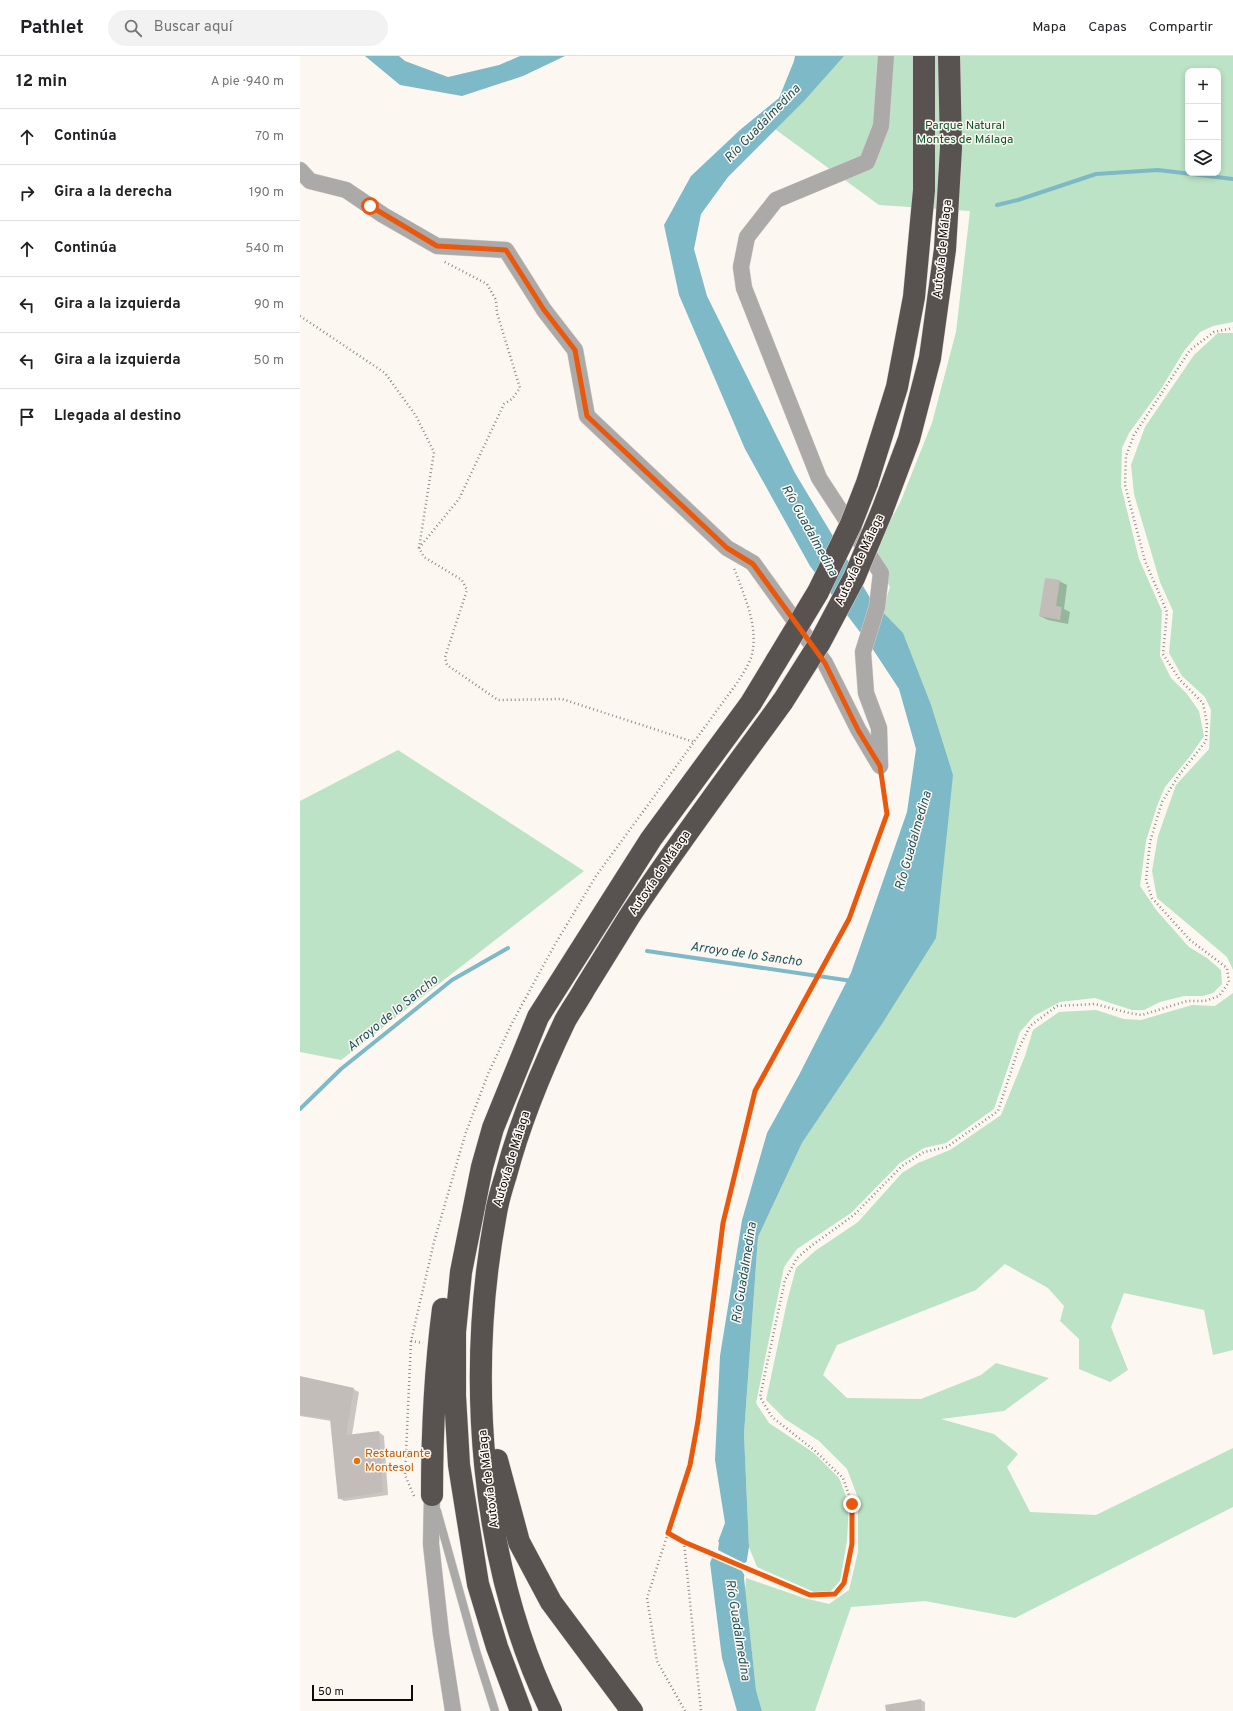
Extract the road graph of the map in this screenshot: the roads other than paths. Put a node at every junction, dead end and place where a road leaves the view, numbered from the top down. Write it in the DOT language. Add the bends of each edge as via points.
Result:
graph roads {
  1 [pos="886,56"];
  2 [pos="924,56"];
  3 [pos="949,56"];
  4 [pos="300,170"];
  5 [pos="482,1167"];
  6 [pos="487,1274"];
  7 [pos="424,1497"];
  8 [pos="452,1711"];
  9 [pos="495,1711"];
  10 [pos="521,1711"];
  11 [pos="551,1711"];
  12 [pos="632,1711"];
  1 -- 4 [label="street" via="881,126 867,162 776,200 747,237 741,268 744,288 819,478 881,573 877,607 863,652 866,693 879,728 880,766 858,730 825,663 753,564 727,548 587,416 575,350 544,310 506,250 437,246 346,190 310,181"];
  2 -- 5 [label="highway, Autovía de Málaga, bridge" via="924,190 914,297 897,387 867,483 851,524 818,592 751,703 651,839 538,1017 493,1128"];
  3 -- 6 [label="highway, Autovía de Málaga, bridge" via="951,148 945,249 931,350 909,439 882,511 854,578 819,644 783,701 671,855 611,945 567,1018 533,1091 512,1150 496,1212"];
  5 -- 7 [label="highway" via="465,1195 457,1222 438,1345 432,1452"];
  5 -- 10 [label="highway, Autovía de Málaga" via="462,1272 455,1332 459,1465 478,1584 497,1647"];
  6 -- 11 [label="highway, Autovía de Málaga" via="480,1392 484,1465 504,1579 520,1636"];
  6 -- 12 [label="highway" via="492,1333 491,1391 497,1466 519,1542 551,1602"];
  7 -- 8 [label="street"];
  7 -- 9 [label="lane"];
}
